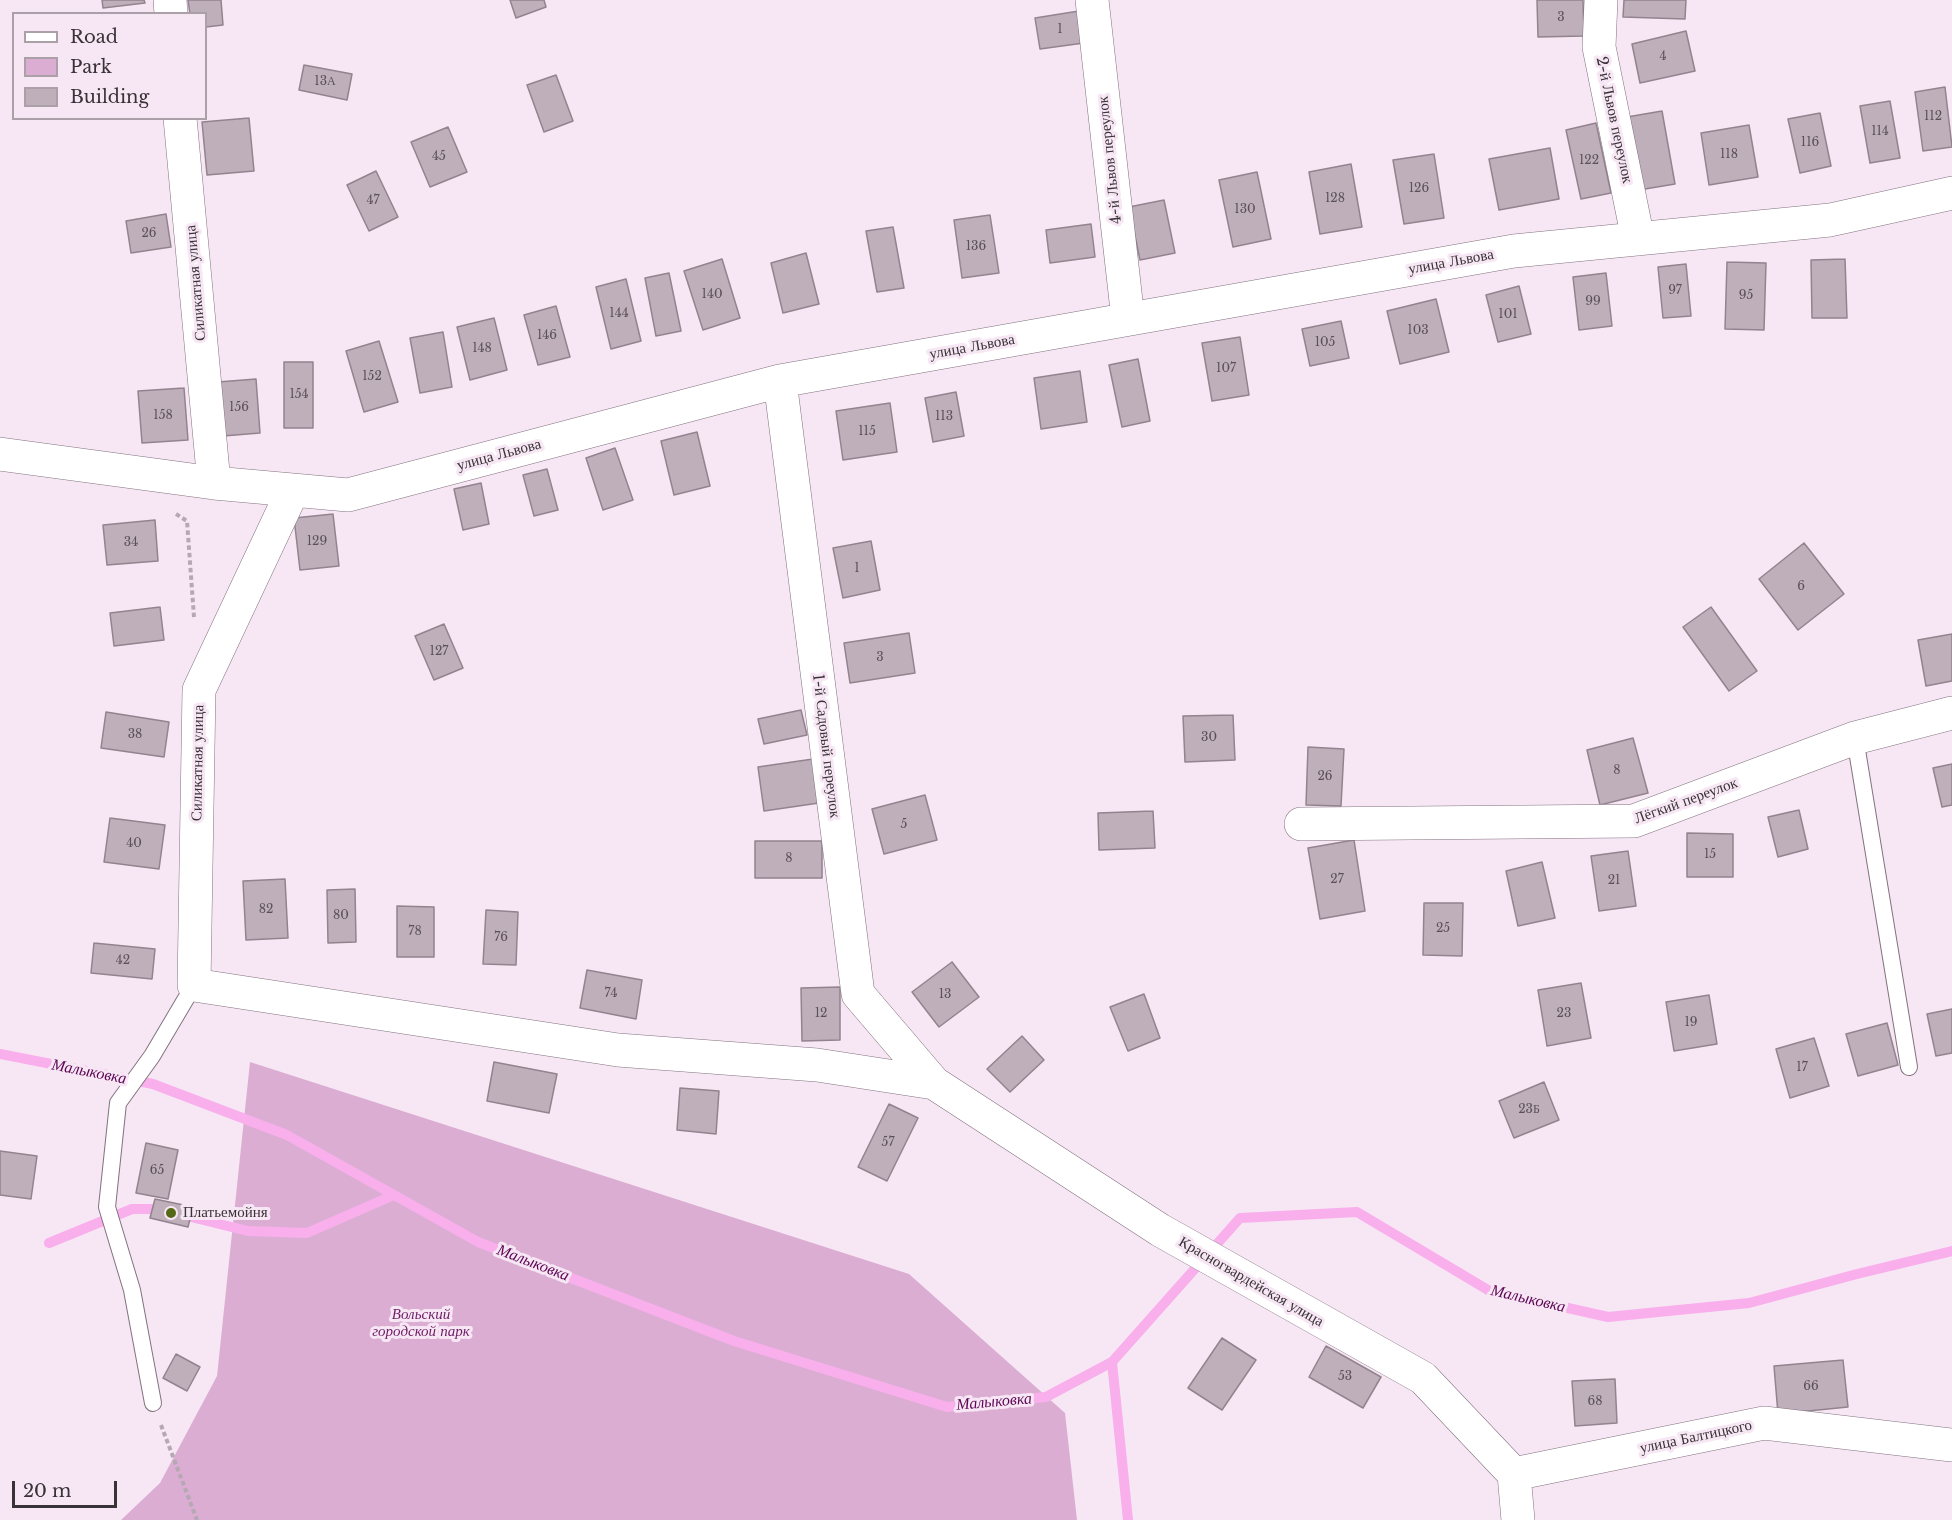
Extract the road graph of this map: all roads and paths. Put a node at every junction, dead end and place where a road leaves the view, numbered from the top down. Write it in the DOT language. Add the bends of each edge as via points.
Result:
graph roads {
  1 [pos="1092,0"];
  2 [pos="1600,0"];
  3 [pos="180,120"];
  4 [pos="1948,195"];
  5 [pos="1638,239"];
  6 [pos="1128,319"];
  7 [pos="780,381"];
  8 [pos="0,454"];
  9 [pos="214,483"];
  10 [pos="293,490"];
  11 [pos="167,509"];
  12 [pos="194,622"];
  13 [pos="1952,713"];
  14 [pos="1855,738"];
  15 [pos="1301,824"];
  16 [pos="194,985"];
  17 [pos="1909,1066"];
  18 [pos="934,1083"];
  19 [pos="153,1403"];
  20 [pos="1952,1445"];
  21 [pos="1514,1474"];
  22 [pos="198,1520"];
  23 [pos="1518,1520"];
  1 -- 6 [label="street, 4-й Львов переулок"];
  2 -- 5 [label="street, 2-й Львов переулок" via="1599,46"];
  3 -- 9 [label="street, Силикатная улица"];
  4 -- 5 [label="street, улица Львова" via="1830,220"];
  5 -- 6 [label="street, улица Львова" via="1514,251"];
  6 -- 7 [label="street, улица Львова"];
  7 -- 10 [label="street, улица Львова" via="348,495"];
  7 -- 18 [label="street, 1-й Садовый переулок" via="858,994"];
  8 -- 9 [label="street, улица Львова"];
  9 -- 10 [label="street, улица Львова"];
  10 -- 16 [label="street, Силикатная улица" via="199,690"];
  11 -- 12 [label="path" via="187,521"];
  13 -- 14 [label="street, Лёгкий переулок"];
  14 -- 15 [label="street, Лёгкий переулок" via="1634,821"];
  14 -- 17 [label="lane"];
  16 -- 18 [label="street" via="618,1050 817,1065"];
  16 -- 19 [label="lane" via="152,1056 118,1103 107,1207 132,1290"];
  18 -- 21 [label="street, Красногвардейская улица" via="1160,1230 1423,1378"];
  19 -- 22 [label="path"];
  20 -- 21 [label="street, улица Балтицкого" via="1764,1423"];
  21 -- 23 [label="street"];
}
